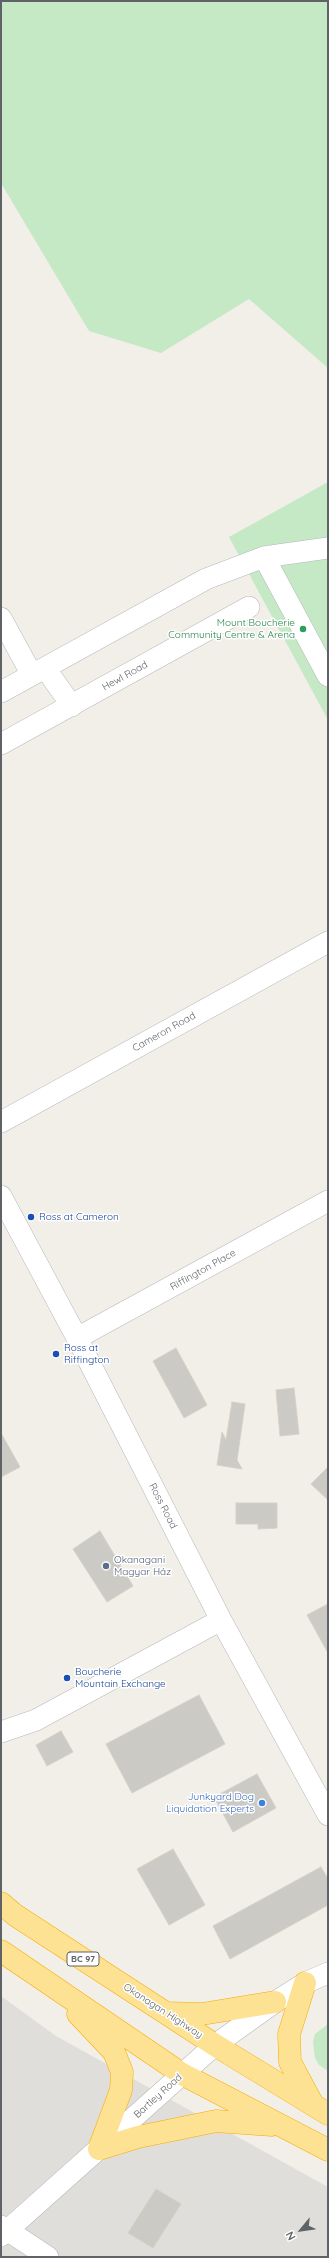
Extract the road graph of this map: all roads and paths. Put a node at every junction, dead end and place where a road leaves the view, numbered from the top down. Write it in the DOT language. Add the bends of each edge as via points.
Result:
graph roads {
  1 [pos="328,548"];
  2 [pos="264,557"];
  3 [pos="249,607"];
  4 [pos="1,618"];
  5 [pos="38,671"];
  6 [pos="328,676"];
  7 [pos="1,692"];
  8 [pos="72,706"];
  9 [pos="1,744"];
  10 [pos="328,942"];
  11 [pos="1,1122"];
  12 [pos="1,1196"];
  13 [pos="328,1201"];
  14 [pos="77,1338"];
  15 [pos="221,1620"];
  16 [pos="1,1732"];
  17 [pos="328,1815"];
  18 [pos="1,1903"];
  19 [pos="1,1950"];
  20 [pos="328,1973"];
  21 [pos="305,1983"];
  22 [pos="52,1985"];
  23 [pos="274,2002"];
  24 [pos="166,2013"];
  25 [pos="215,2045"];
  26 [pos="182,2074"];
  27 [pos="320,2109"];
  28 [pos="281,2125"];
  29 [pos="99,2149"];
  30 [pos="328,2150"];
  31 [pos="3,2231"];
  32 [pos="48,2257"];
  1 -- 2 [label="street"];
  2 -- 5 [label="street" via="206,579"];
  2 -- 6 [label="street"];
  3 -- 8 [label="street, Hewl Road"];
  4 -- 5 [label="street"];
  5 -- 7 [label="street"];
  5 -- 8 [label="street"];
  8 -- 9 [label="street, Hewl Road"];
  10 -- 11 [label="street, Cameron Road"];
  12 -- 14 [label="street, Ross Road"];
  13 -- 14 [label="street, Riffington Place"];
  14 -- 15 [label="street, Ross Road"];
  15 -- 16 [label="street" via="36,1720"];
  15 -- 17 [label="street, Ross Road"];
  18 -- 24 [label="highway, Okanagan Highway / BC 97" via="15,1915"];
  19 -- 22 [label="highway"];
  20 -- 21 [label="street, Bartley Road"];
  21 -- 23 [label="street, Bartley Road"];
  21 -- 27 [label="highway" via="289,2034 290,2062"];
  22 -- 26 [label="highway"];
  22 -- 29 [label="highway" via="114,2052 122,2072 121,2090"];
  23 -- 24 [label="highway" via="208,2013"];
  23 -- 25 [label="street, Bartley Road"];
  24 -- 25 [label="highway, Okanagan Highway / BC 97"];
  25 -- 26 [label="street, Bartley Road"];
  25 -- 27 [label="highway, Okanagan Highway / BC 97"];
  26 -- 28 [label="highway"];
  26 -- 29 [label="street, Bartley Road"];
  28 -- 29 [label="highway" via="216,2121 138,2137"];
  28 -- 30 [label="highway"];
  29 -- 31 [label="street, Bartley Road"];
  31 -- 32 [label="street"];
}
